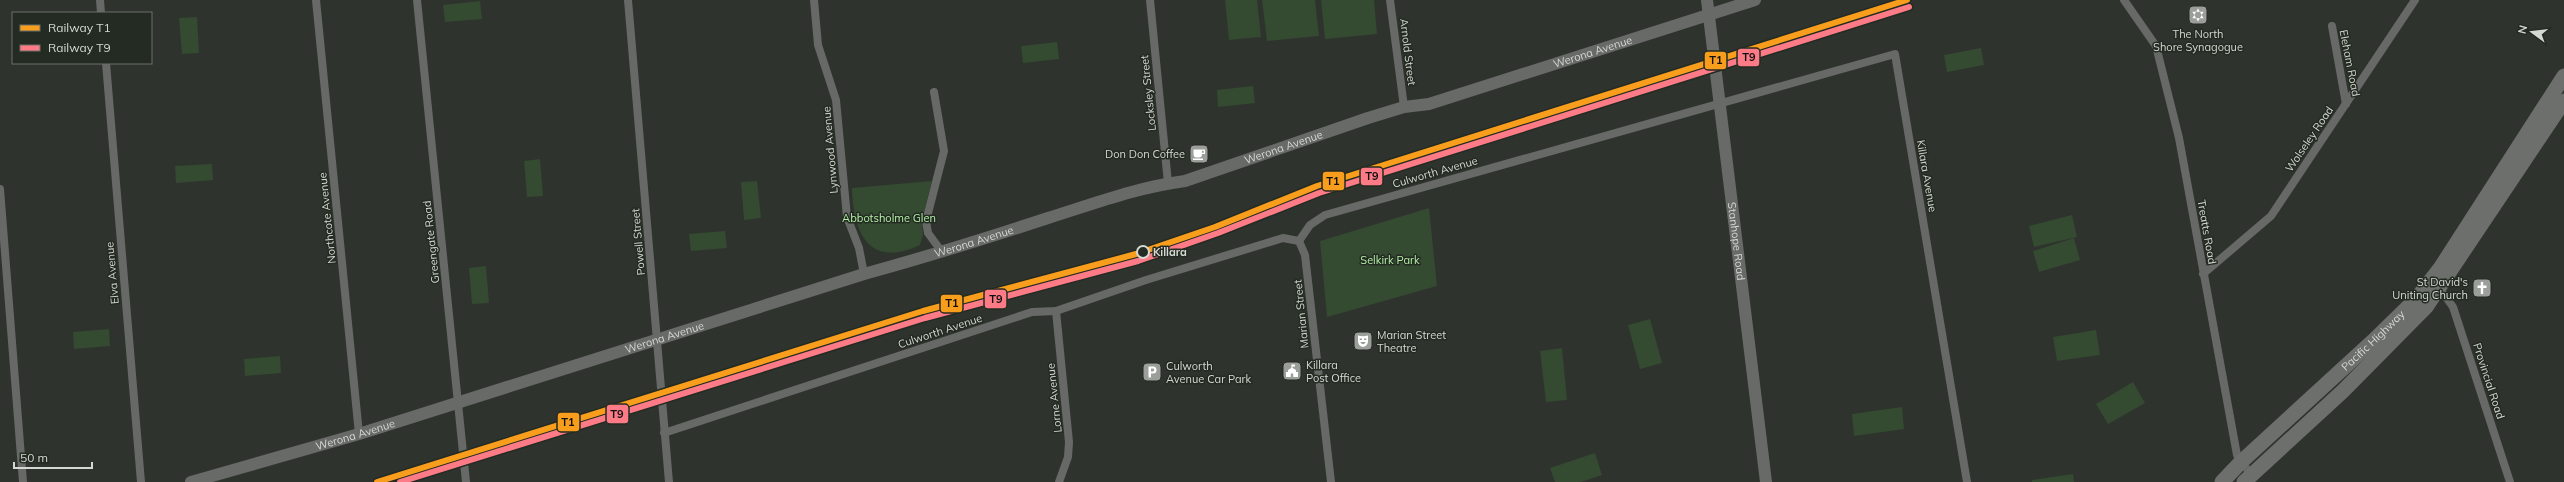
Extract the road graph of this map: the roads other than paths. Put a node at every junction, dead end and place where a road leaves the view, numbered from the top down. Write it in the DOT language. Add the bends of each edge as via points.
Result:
graph roads {
  1 [pos="100,0"];
  2 [pos="316,0"];
  3 [pos="417,0"];
  4 [pos="628,0"];
  5 [pos="814,0"];
  6 [pos="1150,0"];
  7 [pos="1390,0"];
  8 [pos="1707,0"];
  9 [pos="1755,0"];
  10 [pos="2124,0"];
  11 [pos="2415,0"];
  12 [pos="101,12"];
  13 [pos="1708,14"];
  14 [pos="2332,26"];
  15 [pos="106,64"];
  16 [pos="2564,76"];
  17 [pos="934,92"];
  18 [pos="2564,101"];
  19 [pos="1720,102"];
  20 [pos="2346,104"];
  21 [pos="1404,107"];
  22 [pos="1168,183"];
  23 [pos="0,189"];
  24 [pos="1299,241"];
  25 [pos="942,252"];
  26 [pos="864,274"];
  27 [pos="2203,274"];
  28 [pos="2440,289"];
  29 [pos="1056,311"];
  30 [pos="657,339"];
  31 [pos="459,402"];
  32 [pos="664,432"];
  33 [pos="359,434"];
  34 [pos="2241,462"];
  35 [pos="2248,478"];
  36 [pos="23,482"];
  37 [pos="141,482"];
  38 [pos="191,482"];
  39 [pos="466,482"];
  40 [pos="669,482"];
  41 [pos="1059,482"];
  42 [pos="1331,482"];
  43 [pos="1766,482"];
  44 [pos="1967,482"];
  45 [pos="2222,482"];
  46 [pos="2510,482"];
  1 -- 12 [label="street"];
  2 -- 33 [label="street, Northcote Avenue"];
  3 -- 31 [label="street, Greengate Road"];
  4 -- 30 [label="street, Powell Street"];
  5 -- 26 [label="street, Lynwood Avenue" via="818,45 836,100 847,217 859,248"];
  6 -- 22 [label="street, Locksley Street"];
  7 -- 21 [label="street, Arnold Street"];
  8 -- 13 [label="street, Stanhope Road"];
  9 -- 13 [label="street, Werona Avenue"];
  10 -- 27 [label="street, Treatts Road" via="2156,46 2179,138"];
  11 -- 20 [label="street, Wolseley Road"];
  13 -- 19 [label="street, Stanhope Road"];
  13 -- 21 [label="street, Werona Avenue" via="1429,104"];
  14 -- 20 [label="street, Eleham Road"];
  15 -- 37 [label="street, Elva Avenue"];
  16 -- 34 [label="highway, Pacific Highway" via="2441,267 2416,298"];
  17 -- 25 [label="street" via="944,151 926,221 928,233"];
  18 -- 28 [label="highway, Pacific Highway"];
  19 -- 24 [label="street, Culworth Avenue" via="1325,215 1310,225"];
  19 -- 43 [label="street, Stanhope Road"];
  19 -- 44 [label="street, Killara Avenue" via="1895,54"];
  20 -- 27 [label="street, Wolseley Road" via="2271,216"];
  21 -- 22 [label="street, Werona Avenue" via="1185,181"];
  22 -- 25 [label="street, Werona Avenue"];
  23 -- 36 [label="street"];
  24 -- 29 [label="street, Culworth Avenue" via="1290,238 1278,239"];
  24 -- 42 [label="street, Marian Street" via="1305,255"];
  25 -- 26 [label="street, Werona Avenue"];
  26 -- 30 [label="street, Werona Avenue"];
  27 -- 34 [label="street, Treatts Road" via="2237,455"];
  28 -- 35 [label="highway, Pacific Highway" via="2426,307 2344,391"];
  28 -- 46 [label="street, Provincial Road" via="2453,307"];
  29 -- 32 [label="street, Culworth Avenue" via="1032,312"];
  29 -- 41 [label="street, Lorne Avenue" via="1069,447 1068,458"];
  30 -- 31 [label="street, Werona Avenue"];
  30 -- 32 [label="street, Powell Street"];
  31 -- 33 [label="street, Werona Avenue"];
  31 -- 39 [label="street, Greengate Road"];
  32 -- 40 [label="street, Powell Street"];
  33 -- 38 [label="street, Werona Avenue"];
  34 -- 35 [label="street, Treatts Road"];
  34 -- 45 [label="highway, Pacific Highway"];
}
